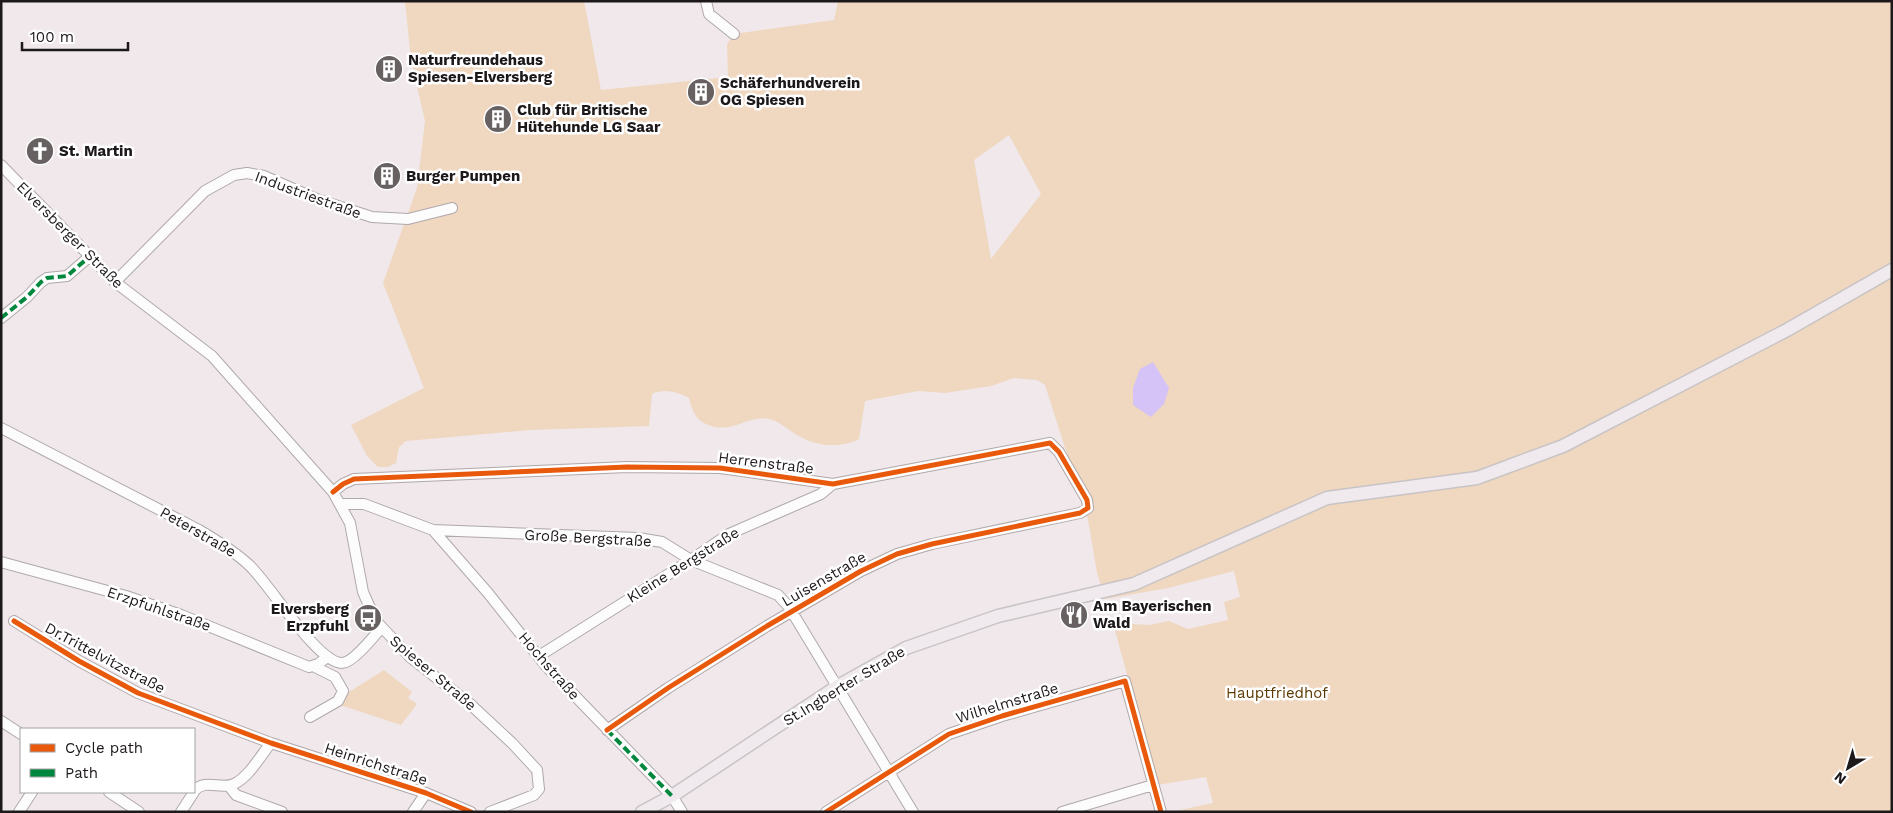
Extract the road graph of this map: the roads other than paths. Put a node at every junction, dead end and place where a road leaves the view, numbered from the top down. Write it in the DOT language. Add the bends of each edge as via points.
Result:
graph roads {
  1 [pos="706,1"];
  2 [pos="734,34"];
  3 [pos="1,165"];
  4 [pos="452,208"];
  5 [pos="89,257"];
  6 [pos="1892,270"];
  7 [pos="115,282"];
  8 [pos="1,318"];
  9 [pos="212,356"];
  10 [pos="1,428"];
  11 [pos="833,484"];
  12 [pos="333,492"];
  13 [pos="341,504"];
  14 [pos="1080,513"];
  15 [pos="433,530"];
  16 [pos="691,560"];
  17 [pos="1,562"];
  18 [pos="792,612"];
  19 [pos="14,621"];
  20 [pos="381,628"];
  21 [pos="539,656"];
  22 [pos="326,658"];
  23 [pos="313,666"];
  24 [pos="838,686"];
  25 [pos="310,718"];
  26 [pos="1,721"];
  27 [pos="607,730"];
  28 [pos="20,733"];
  29 [pos="271,743"];
  30 [pos="889,771"];
  31 [pos="1153,785"];
  32 [pos="228,786"];
  33 [pos="195,789"];
  34 [pos="31,793"];
  35 [pos="110,793"];
  36 [pos="193,793"];
  37 [pos="426,793"];
  38 [pos="672,796"];
  39 [pos="19,812"];
  40 [pos="139,812"];
  41 [pos="181,812"];
  42 [pos="282,812"];
  43 [pos="413,812"];
  44 [pos="471,812"];
  45 [pos="490,812"];
  46 [pos="642,812"];
  47 [pos="682,812"];
  48 [pos="826,812"];
  49 [pos="914,812"];
  50 [pos="1062,812"];
  51 [pos="1161,812"];
  1 -- 2 [label="street" via="709,14"];
  3 -- 5 [label="street, Elversberger Straße"];
  4 -- 7 [label="street, Industriestraße" via="408,219 372,217 319,200 264,176 234,175 206,191"];
  5 -- 7 [label="street, Elversberger Straße"];
  5 -- 8 [label="street" via="67,276 47,278 41,282"];
  6 -- 24 [label="main road, St.Ingberter Straße" via="1787,330 1563,446 1477,478 1327,498 1157,576 1122,588 1018,610 932,637 885,658"];
  7 -- 9 [label="street, Elversberger Straße"];
  9 -- 12 [label="street, Spieser Straße"];
  10 -- 22 [label="street, Peterstraße" via="224,545 254,570"];
  11 -- 12 [label="street, Herrenstraße" via="720,468 627,467 354,480"];
  11 -- 14 [label="street, Herrenstraße" via="1050,443 1059,452 1087,500 1088,508"];
  11 -- 16 [label="street, Kleine Bergstraße" via="821,494 729,534"];
  12 -- 13 [label="street, Spieser Straße"];
  13 -- 15 [label="street, Große Bergstraße" via="364,504"];
  13 -- 20 [label="street, Spieser Straße" via="350,523 363,592 370,612"];
  14 -- 18 [label="street, Luisenstraße" via="897,554 861,571"];
  15 -- 16 [label="street, Große Bergstraße" via="638,538 662,542"];
  15 -- 21 [label="street, Hochstraße"];
  16 -- 18 [label="street, Große Bergstraße" via="778,595"];
  16 -- 21 [label="street, Kleine Bergstraße"];
  17 -- 23 [label="street, Erzpfuhlstraße" via="181,614"];
  18 -- 24 [label="street, Große Bergstraße"];
  18 -- 27 [label="street, Luisenstraße" via="668,688"];
  19 -- 29 [label="street, Dr.Trittelvitzstraße" via="138,693"];
  20 -- 22 [label="street" via="346,662 333,662"];
  20 -- 45 [label="street, Spieser Straße" via="410,657 489,721 537,770 539,789 534,795"];
  21 -- 27 [label="street, Hochstraße"];
  22 -- 23 [label="street"];
  23 -- 25 [label="street, Erzpfuhlstraße" via="335,677 343,691 338,701"];
  24 -- 30 [label="street, Große Bergstraße"];
  24 -- 38 [label="main road, St.Ingberter Straße"];
  26 -- 28 [label="street"];
  27 -- 38 [label="street, Hochstraße"];
  29 -- 32 [label="street" via="242,779"];
  29 -- 37 [label="street, Heinrichstraße"];
  30 -- 31 [label="street, Wilhelmstraße" via="949,734 972,725 1125,681"];
  30 -- 48 [label="street, Wilhelmstraße"];
  30 -- 49 [label="street, Große Bergstraße"];
  31 -- 50 [label="street"];
  31 -- 51 [label="street"];
  32 -- 33 [label="street" via="213,783"];
  32 -- 42 [label="street" via="236,795"];
  34 -- 39 [label="street"];
  35 -- 40 [label="street"];
  36 -- 41 [label="street"];
  37 -- 43 [label="street"];
  37 -- 44 [label="street, Heinrichstraße"];
  38 -- 46 [label="main road, St.Ingberter Straße"];
  38 -- 47 [label="street, Hochstraße"];
}
